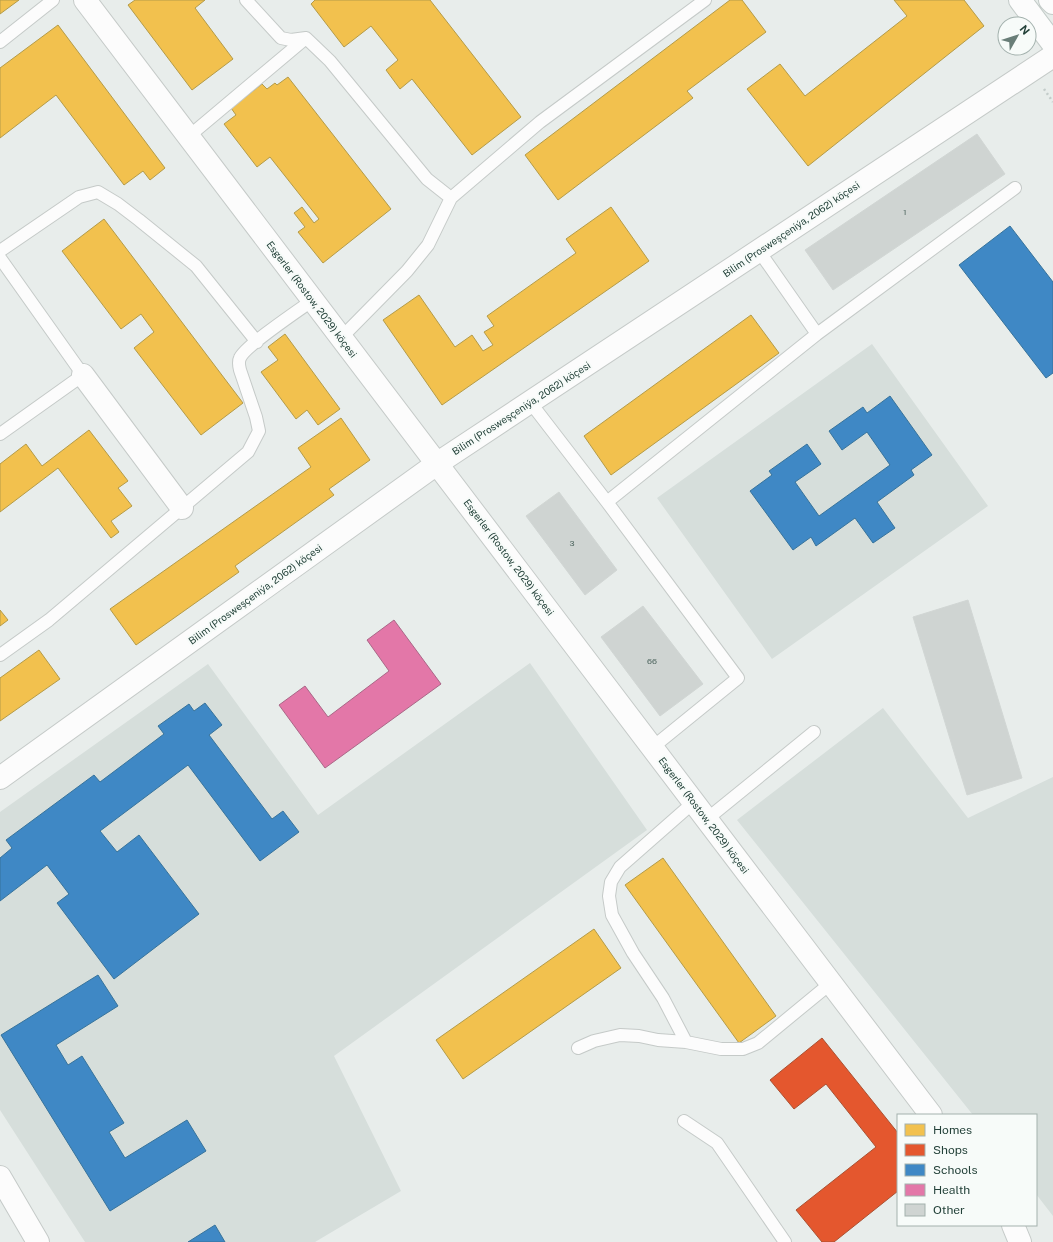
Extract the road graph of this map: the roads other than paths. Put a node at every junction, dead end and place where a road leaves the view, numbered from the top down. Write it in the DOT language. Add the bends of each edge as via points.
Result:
graph roads {
  1 [pos="53,0"];
  2 [pos="85,0"];
  3 [pos="246,0"];
  4 [pos="705,0"];
  5 [pos="1020,0"];
  6 [pos="1050,0"];
  7 [pos="1053,3"];
  8 [pos="306,38"];
  9 [pos="0,42"];
  10 [pos="1053,44"];
  11 [pos="1053,56"];
  12 [pos="188,137"];
  13 [pos="1015,188"];
  14 [pos="451,198"];
  15 [pos="0,251"];
  16 [pos="759,251"];
  17 [pos="0,258"];
  18 [pos="313,300"];
  19 [pos="818,334"];
  20 [pos="342,338"];
  21 [pos="257,342"];
  22 [pos="83,375"];
  23 [pos="530,402"];
  24 [pos="0,434"];
  25 [pos="438,463"];
  26 [pos="608,502"];
  27 [pos="182,508"];
  28 [pos="0,655"];
  29 [pos="814,732"];
  30 [pos="653,748"];
  31 [pos="0,778"];
  32 [pos="694,802"];
  33 [pos="707,819"];
  34 [pos="831,983"];
  35 [pos="686,1042"];
  36 [pos="578,1048"];
  37 [pos="930,1114"];
  38 [pos="684,1121"];
  39 [pos="0,1177"];
  40 [pos="1013,1226"];
  41 [pos="38,1242"];
  42 [pos="785,1242"];
  43 [pos="1020,1242"];
  1 -- 9 [label="lane"];
  2 -- 12 [label="street, Esgerler (Rostow, 2029) köçesi"];
  3 -- 8 [label="lane" via="280,38"];
  4 -- 14 [label="lane" via="540,122"];
  5 -- 10 [label="street"];
  6 -- 7 [label="street"];
  8 -- 12 [label="lane"];
  8 -- 14 [label="lane" via="330,60 427,179"];
  11 -- 16 [label="street, Bilim (Prosweşçeniýa, 2062) köçesi"];
  12 -- 18 [label="street, Esgerler (Rostow, 2029) köçesi"];
  13 -- 19 [label="lane"];
  14 -- 20 [label="lane" via="428,245 412,266"];
  15 -- 21 [label="lane" via="79,197 98,192 139,220 196,266"];
  16 -- 19 [label="lane"];
  16 -- 23 [label="street, Bilim (Prosweşçeniýa, 2062) köçesi"];
  17 -- 22 [label="lane"];
  18 -- 20 [label="street, Esgerler (Rostow, 2029) köçesi"];
  18 -- 21 [label="lane"];
  19 -- 26 [label="lane"];
  20 -- 25 [label="street, Esgerler (Rostow, 2029) köçesi"];
  21 -- 27 [label="lane" via="244,352 239,363 259,431 248,452"];
  22 -- 24 [label="lane"];
  22 -- 27 [label="street"];
  23 -- 25 [label="street, Bilim (Prosweşçeniýa, 2062) köçesi"];
  23 -- 26 [label="lane"];
  25 -- 30 [label="street, Esgerler (Rostow, 2029) köçesi"];
  25 -- 31 [label="street, Bilim (Prosweşçeniýa, 2062) köçesi"];
  26 -- 30 [label="lane" via="738,678"];
  27 -- 28 [label="lane" via="49,620"];
  29 -- 33 [label="lane"];
  30 -- 32 [label="street, Esgerler (Rostow, 2029) köçesi"];
  32 -- 33 [label="street, Esgerler (Rostow, 2029) köçesi"];
  32 -- 35 [label="lane" via="620,867 611,882 609,896 612,915 633,953 663,998"];
  33 -- 34 [label="street, Esgerler (Rostow, 2029) köçesi"];
  34 -- 35 [label="lane" via="758,1043 743,1049 721,1050"];
  34 -- 37 [label="street, Esgerler (Rostow, 2029) köçesi"];
  35 -- 36 [label="lane" via="620,1035"];
  38 -- 42 [label="lane" via="717,1143"];
  39 -- 41 [label="street"];
  40 -- 43 [label="street"];
}
